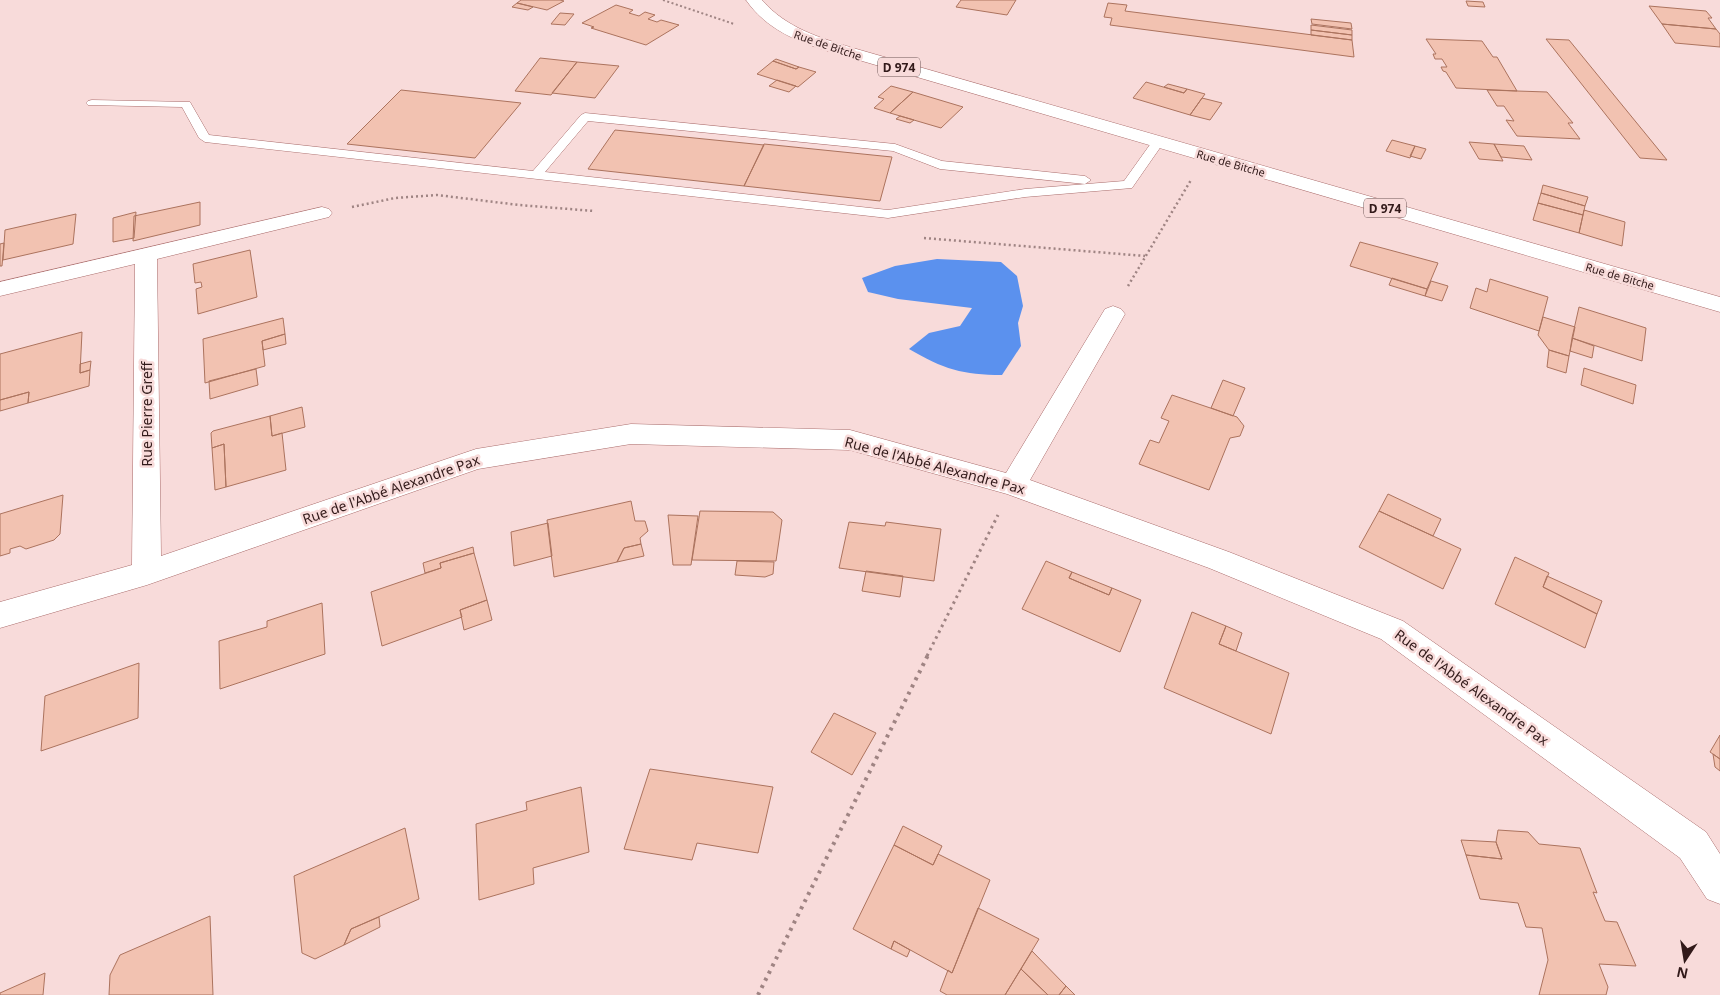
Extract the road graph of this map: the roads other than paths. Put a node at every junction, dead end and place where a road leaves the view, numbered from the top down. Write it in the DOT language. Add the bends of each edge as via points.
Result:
graph roads {
  1 [pos="754,0"];
  2 [pos="92,104"];
  3 [pos="1158,142"];
  4 [pos="536,175"];
  5 [pos="1127,185"];
  6 [pos="322,213"];
  7 [pos="146,255"];
  8 [pos="0,289"];
  9 [pos="1720,305"];
  10 [pos="1113,314"];
  11 [pos="1013,485"];
  12 [pos="147,573"];
  13 [pos="0,615"];
  14 [pos="1720,886"];
  1 -- 3 [label="street, Rue de Bitche / D 974" via="763,13 796,35"];
  2 -- 4 [label="lane" via="186,104 205,138"];
  3 -- 5 [label="lane"];
  3 -- 9 [label="street, Rue de Bitche / D 974"];
  4 -- 5 [label="lane" via="888,214 1025,193"];
  4 -- 5 [label="lane" via="585,117 895,148 940,165"];
  6 -- 7 [label="street"];
  7 -- 8 [label="street"];
  7 -- 12 [label="street, Rue Pierre Greff"];
  10 -- 11 [label="street"];
  11 -- 12 [label="street, Rue de l'Abbé Alexandre Pax" via="850,440 630,434 476,459"];
  11 -- 14 [label="street, Rue de l'Abbé Alexandre Pax" via="1219,560 1392,630 1693,845"];
  12 -- 13 [label="street, Rue de l'Abbé Alexandre Pax"];
}
